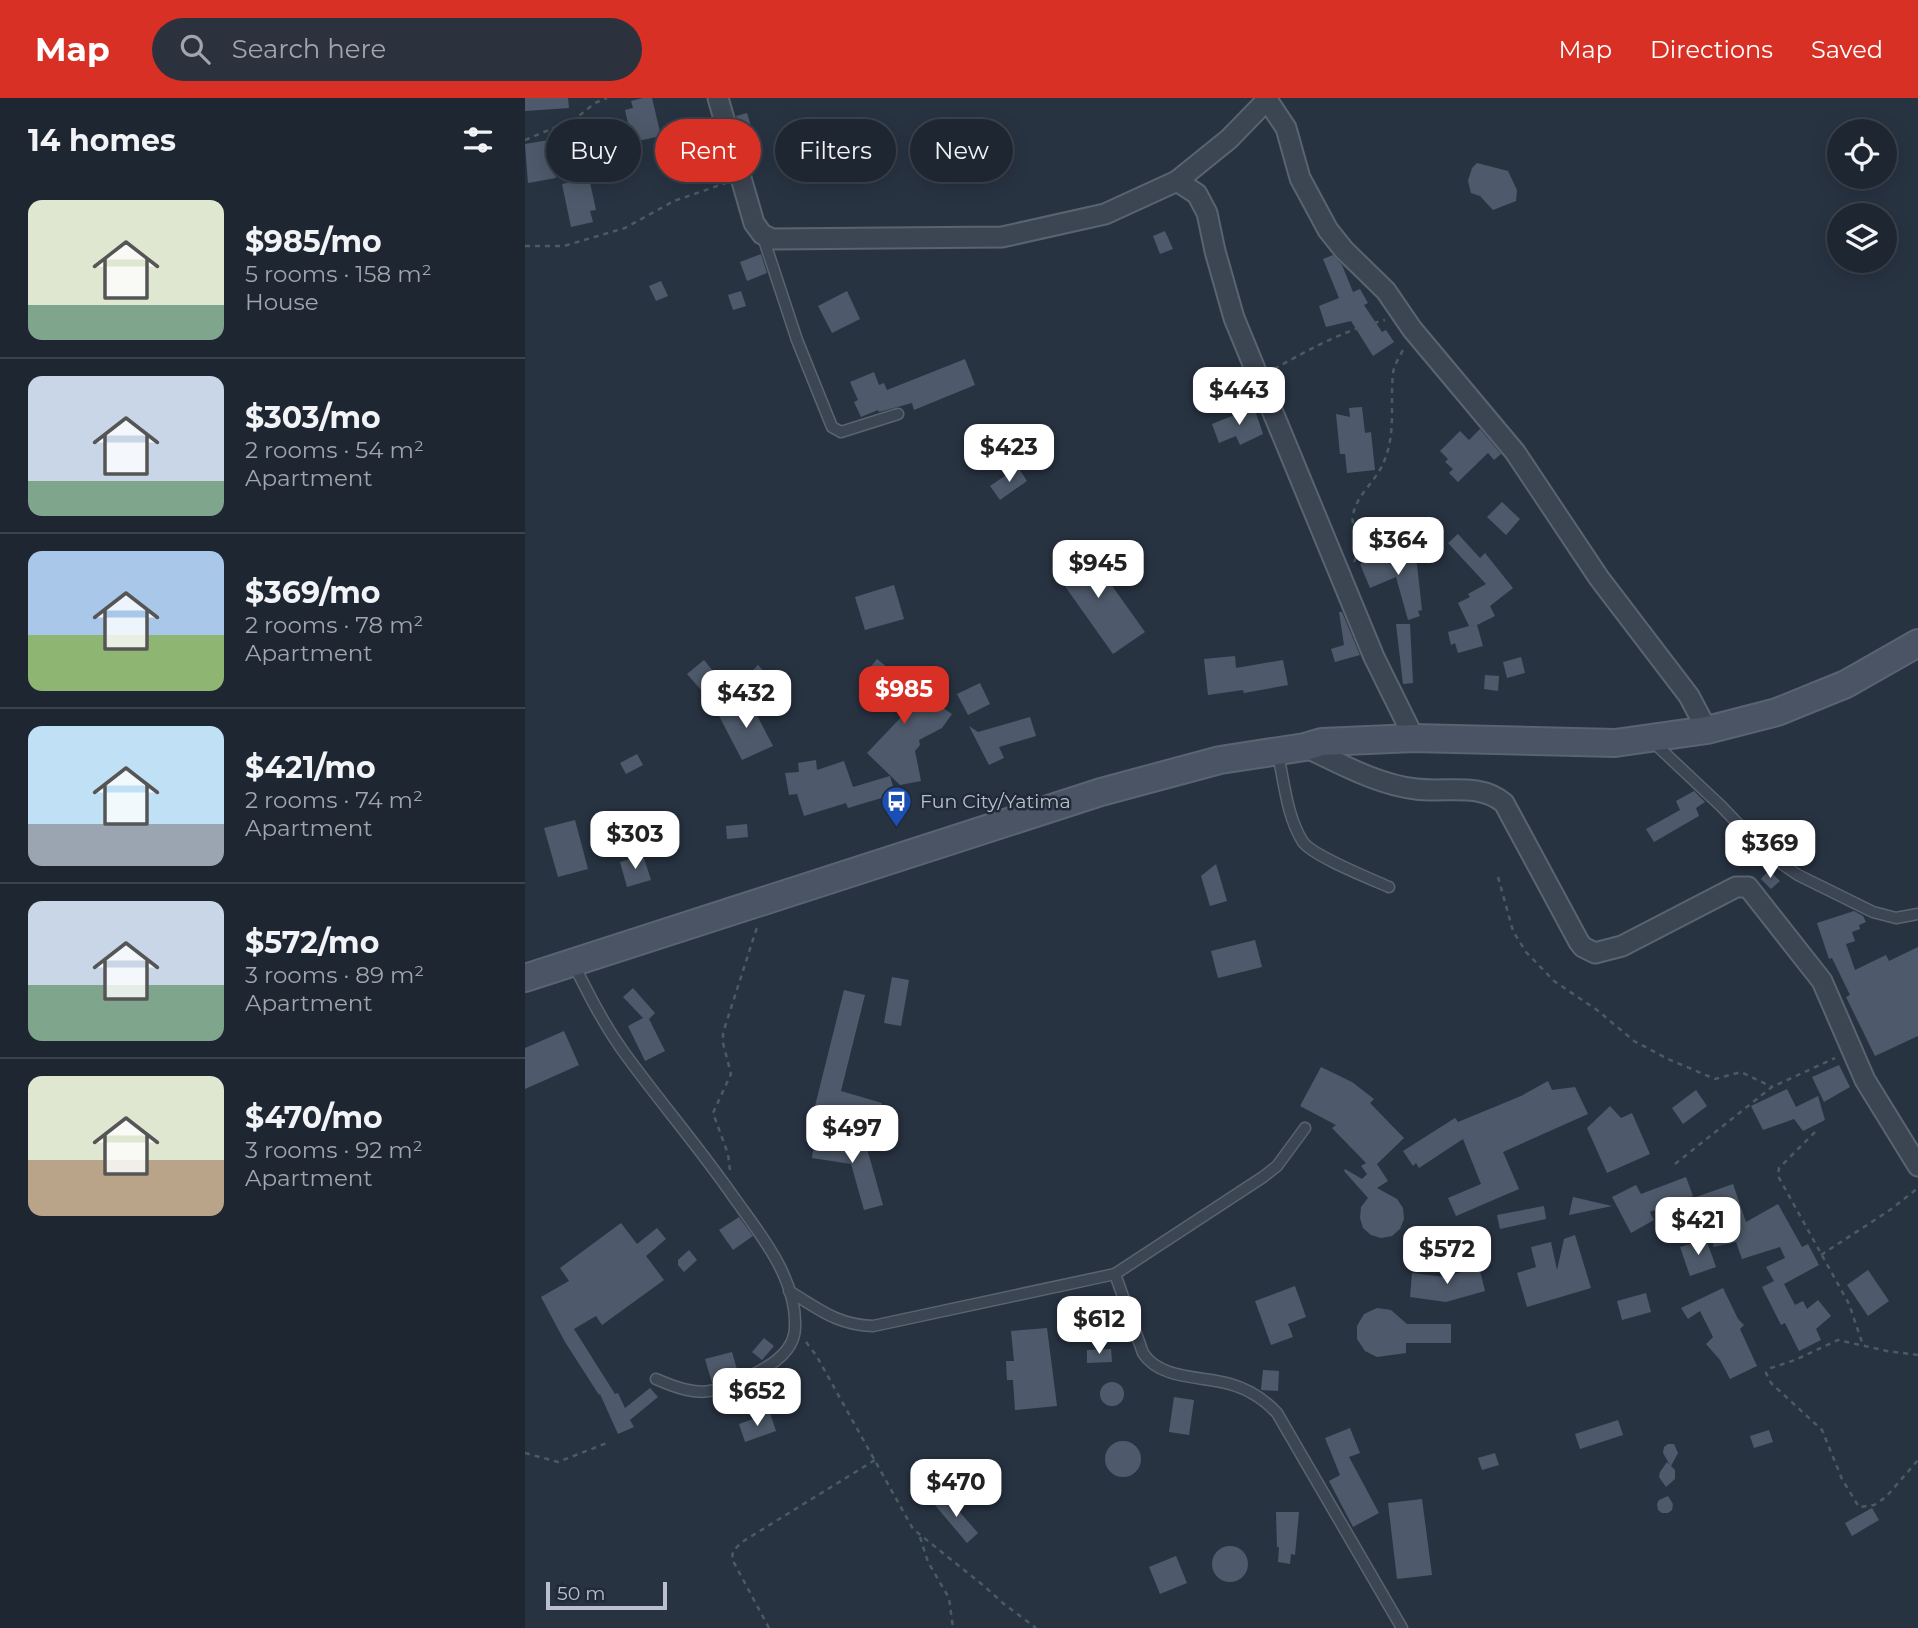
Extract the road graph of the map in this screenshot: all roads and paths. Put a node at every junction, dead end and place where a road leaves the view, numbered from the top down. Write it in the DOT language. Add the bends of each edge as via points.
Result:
graph roads {
  1 [pos="607,98"];
  2 [pos="717,98"];
  3 [pos="1266,99"];
  4 [pos="723,119"];
  5 [pos="525,140"];
  6 [pos="1177,181"];
  7 [pos="726,182"];
  8 [pos="742,182"];
  9 [pos="762,234"];
  10 [pos="525,246"];
  11 [pos="1407,322"];
  12 [pos="1259,377"];
  13 [pos="898,414"];
  14 [pos="1343,583"];
  15 [pos="1918,643"];
  16 [pos="1707,730"];
  17 [pos="1414,738"];
  18 [pos="1650,739"];
  19 [pos="1305,747"];
  20 [pos="1277,750"];
  21 [pos="1498,877"];
  22 [pos="1389,887"];
  23 [pos="765,901"];
  24 [pos="1918,914"];
  25 [pos="573,962"];
  26 [pos="525,978"];
  27 [pos="1850,1050"];
  28 [pos="1772,1087"];
  29 [pos="1305,1128"];
  30 [pos="1815,1132"];
  31 [pos="1675,1164"];
  32 [pos="1918,1166"];
  33 [pos="1918,1188"];
  34 [pos="734,1196"];
  35 [pos="1821,1255"];
  36 [pos="1115,1274"];
  37 [pos="789,1291"];
  38 [pos="795,1328"];
  39 [pos="1863,1346"];
  40 [pos="1918,1354"];
  41 [pos="656,1379"];
  42 [pos="607,1443"];
  43 [pos="525,1453"];
  44 [pos="875,1460"];
  45 [pos="1918,1460"];
  46 [pos="919,1535"];
  47 [pos="769,1628"];
  48 [pos="953,1628"];
  49 [pos="1036,1628"];
  50 [pos="1402,1628"];
  1 -- 5 [label="path" via="575,119"];
  2 -- 4 [label="street"];
  3 -- 6 [label="street" via="1229,139"];
  3 -- 11 [label="street" via="1286,128 1300,178 1328,230 1386,291"];
  6 -- 9 [label="street" via="1105,214 1002,237 772,239"];
  6 -- 12 [label="street" via="1197,194 1207,213 1234,318"];
  7 -- 10 [label="path" via="674,201 625,228 564,246"];
  8 -- 9 [label="street"];
  9 -- 13 [label="lane" via="832,427 841,432"];
  11 -- 12 [label="path" via="1359,326"];
  11 -- 14 [label="path" via="1393,371 1386,458 1355,509 1352,519 1358,555"];
  11 -- 16 [label="street" via="1515,452 1599,578 1689,696"];
  12 -- 14 [label="street"];
  14 -- 17 [label="street"];
  15 -- 16 [label="main road" via="1834,689 1777,712"];
  16 -- 18 [label="main road"];
  17 -- 18 [label="main road" via="1615,743"];
  17 -- 19 [label="main road" via="1322,742"];
  18 -- 24 [label="lane" via="1765,852 1798,875 1873,912 1896,918"];
  19 -- 20 [label="main road"];
  19 -- 27 [label="street" via="1392,784 1483,791 1497,797 1579,942 1595,953 1622,946 1736,887 1748,887 1822,981"];
  20 -- 22 [label="lane" via="1289,805 1304,844"];
  20 -- 23 [label="main road" via="1101,792"];
  21 -- 28 [label="path" via="1513,931 1554,981 1634,1041 1668,1059 1716,1079 1741,1072"];
  23 -- 25 [label="main road"];
  23 -- 34 [label="path" via="723,1033 731,1074 713,1113 728,1154"];
  25 -- 26 [label="main road"];
  25 -- 34 [label="lane" via="622,1050"];
  27 -- 28 [label="path"];
  27 -- 32 [label="street"];
  28 -- 31 [label="path"];
  29 -- 36 [label="lane" via="1263,1177"];
  30 -- 35 [label="path" via="1780,1168 1778,1176"];
  33 -- 35 [label="path"];
  34 -- 37 [label="lane" via="765,1242"];
  35 -- 39 [label="path" via="1849,1304"];
  36 -- 37 [label="lane" via="873,1326 835,1320"];
  36 -- 50 [label="lane" via="1147,1361 1181,1375 1230,1384 1255,1394 1277,1413"];
  37 -- 38 [label="lane"];
  38 -- 41 [label="lane" via="790,1344 774,1362 720,1390 683,1391"];
  38 -- 44 [label="path" via="816,1355"];
  39 -- 40 [label="path"];
  39 -- 45 [label="path" via="1838,1340 1771,1368 1766,1376 1822,1430 1857,1506 1874,1505 1886,1496"];
  42 -- 43 [label="path" via="558,1462"];
  44 -- 46 [label="path"];
  44 -- 47 [label="path" via="733,1551 732,1559"];
  46 -- 48 [label="path" via="949,1598"];
  46 -- 49 [label="path"];
}
